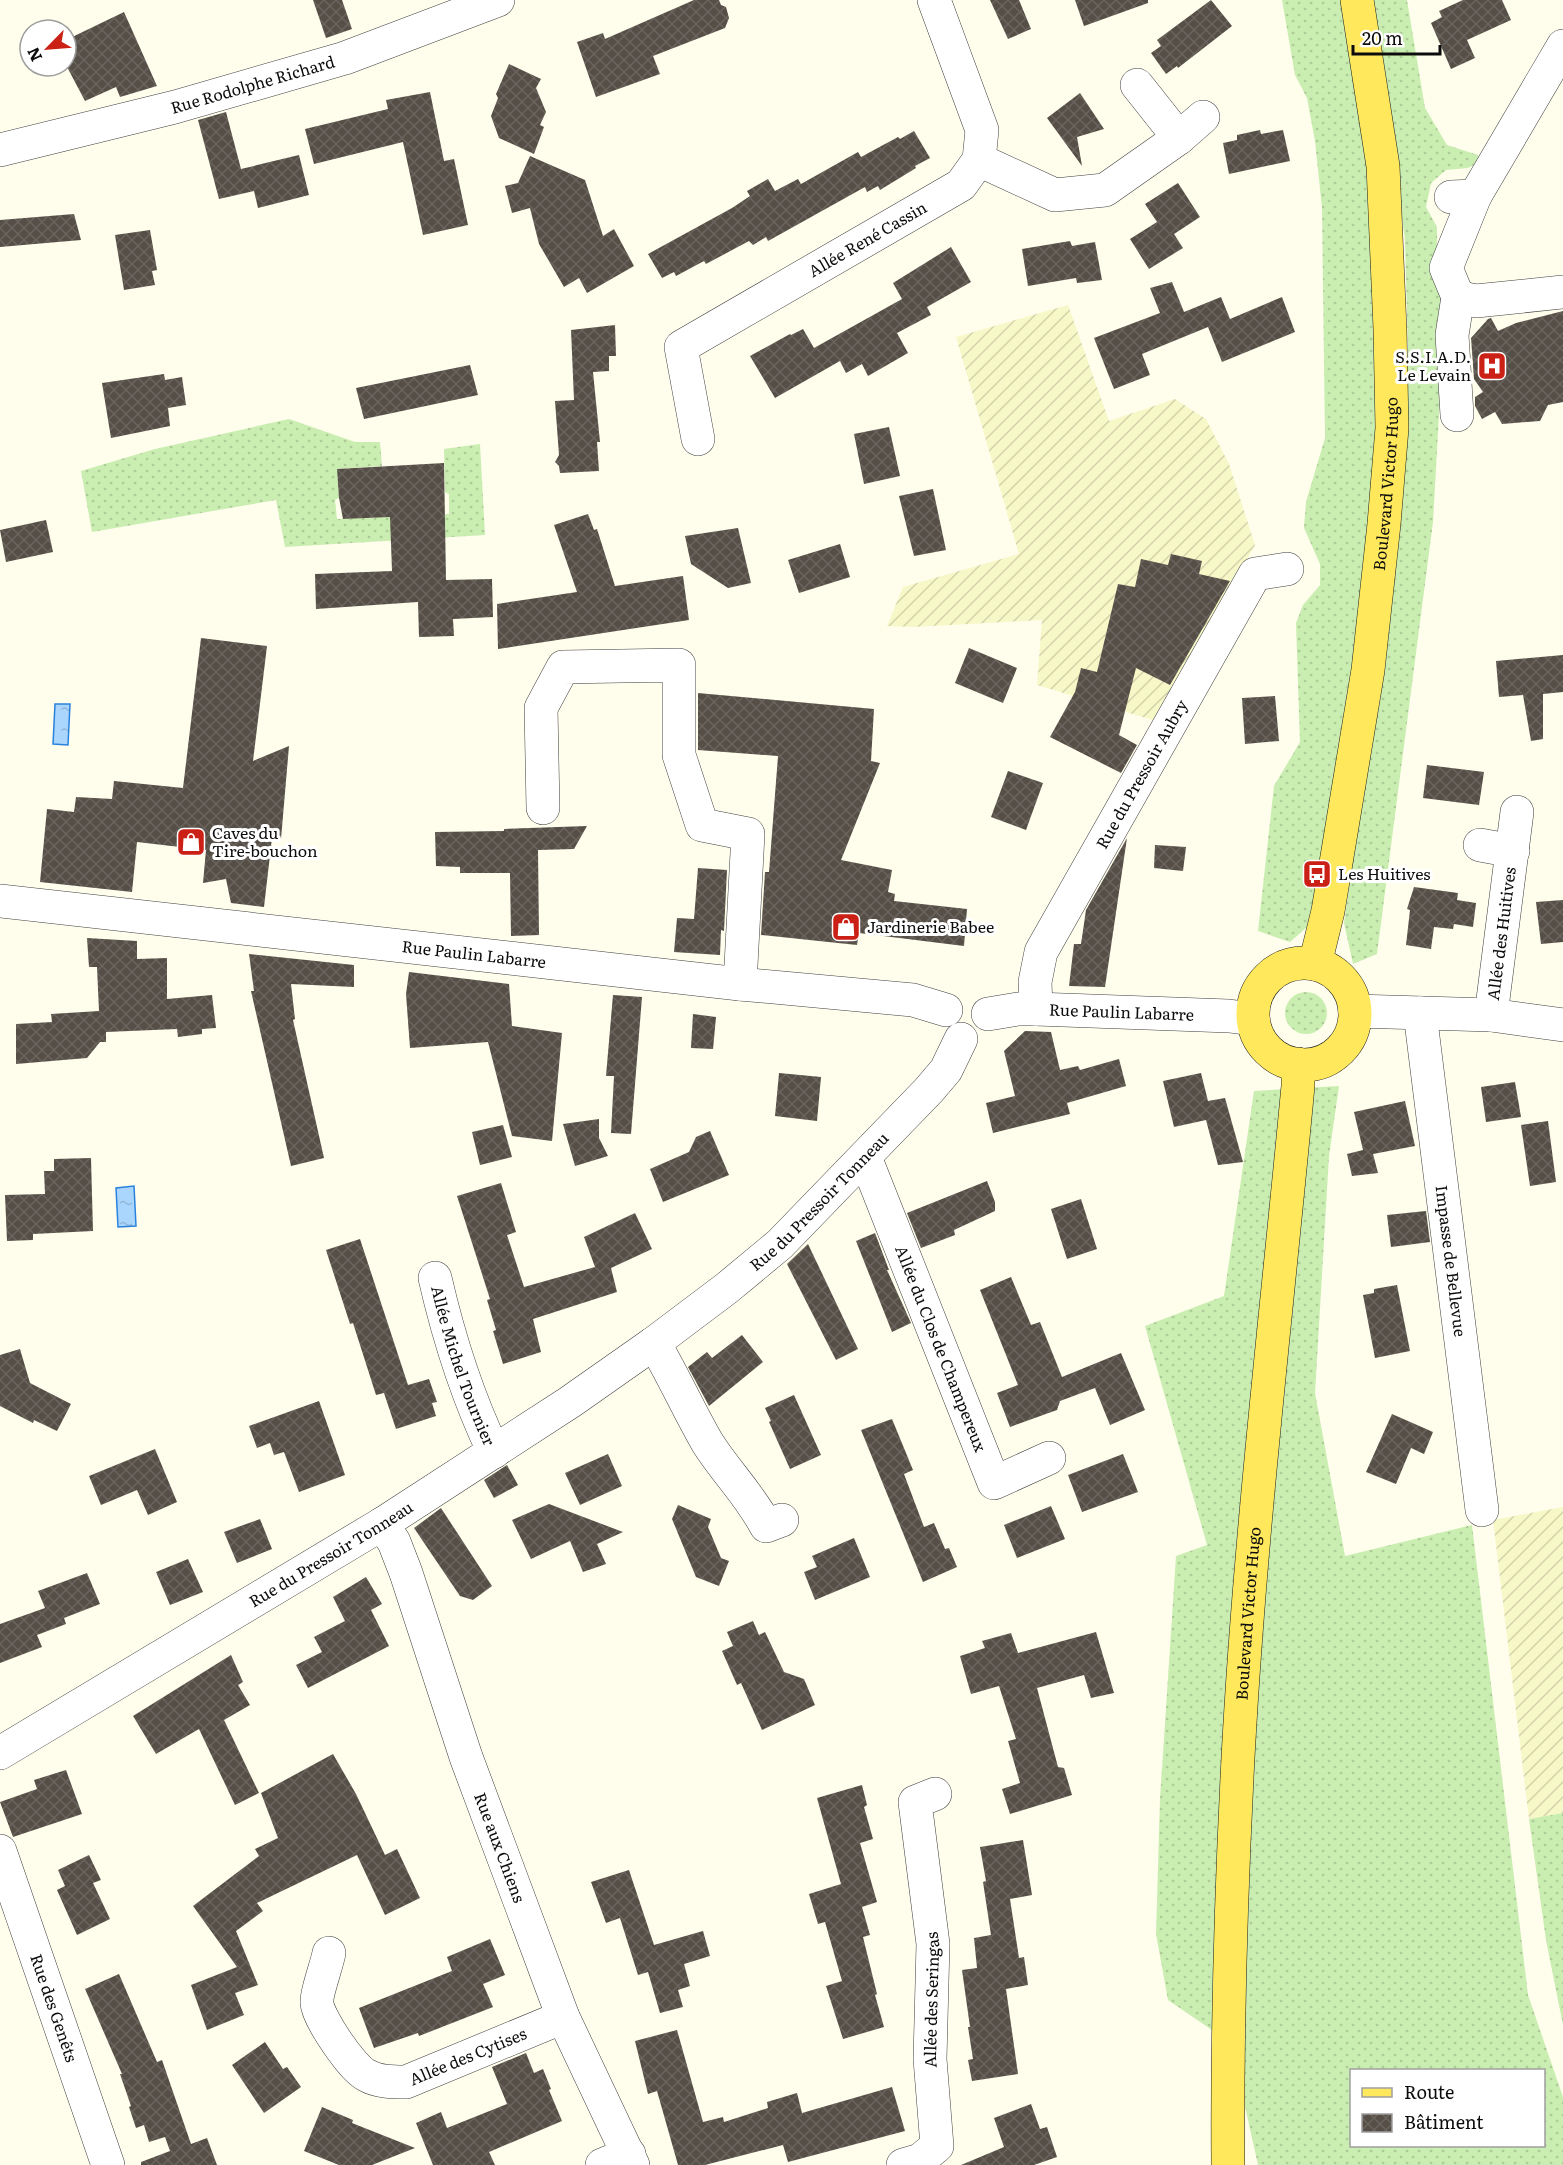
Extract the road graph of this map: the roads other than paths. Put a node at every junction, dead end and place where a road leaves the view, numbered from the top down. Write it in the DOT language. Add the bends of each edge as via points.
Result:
graph roads {
  1 [pos="498,0"];
  2 [pos="934,0"];
  3 [pos="1357,0"];
  4 [pos="1563,46"];
  5 [pos="1137,85"];
  6 [pos="0,150"];
  7 [pos="980,160"];
  8 [pos="1563,292"];
  9 [pos="1458,297"];
  10 [pos="1457,416"];
  11 [pos="698,439"];
  12 [pos="1287,569"];
  13 [pos="543,808"];
  14 [pos="1517,812"];
  15 [pos="1480,845"];
  16 [pos="1513,851"];
  17 [pos="0,901"];
  18 [pos="1316,964"];
  19 [pos="740,984"];
  20 [pos="946,1010"];
  21 [pos="1036,1010"];
  22 [pos="1355,1011"];
  23 [pos="1420,1013"];
  24 [pos="988,1014"];
  25 [pos="1491,1015"];
  26 [pos="1253,1019"];
  27 [pos="1563,1025"];
  28 [pos="961,1040"];
  29 [pos="1298,1064"];
  30 [pos="865,1157"];
  31 [pos="435,1278"];
  32 [pos="654,1343"];
  33 [pos="494,1452"];
  34 [pos="1049,1458"];
  35 [pos="1482,1510"];
  36 [pos="782,1520"];
  37 [pos="382,1524"];
  38 [pos="0,1753"];
  39 [pos="935,1794"];
  40 [pos="0,1851"];
  41 [pos="329,1953"];
  42 [pos="563,2017"];
  43 [pos="621,2161"];
  44 [pos="915,2163"];
  45 [pos="108,2165"];
  46 [pos="1228,2165"];
  1 -- 6 [label="street, Rue Rodolphe Richard" via="345,58 175,107"];
  2 -- 7 [label="street" via="982,130"];
  3 -- 18 [label="main road, Boulevard Victor Hugo" via="1383,166 1392,428 1368,670"];
  4 -- 9 [label="street" via="1463,196 1446,268"];
  5 -- 7 [label="street" via="1191,127 1106,190 1055,195"];
  7 -- 11 [label="street, Allée René Cassin" via="961,185 681,347"];
  8 -- 9 [label="street" via="1476,301"];
  9 -- 10 [label="street" via="1452,335"];
  12 -- 21 [label="street, Rue du Pressoir Aubry" via="1255,574 1249,584 1041,952 1035,982"];
  13 -- 19 [label="street" via="540,708 563,667 679,665 679,755 702,825 748,834"];
  14 -- 16 [label="street, Allée des Huitives"];
  15 -- 16 [label="street, Allée des Huitives"];
  16 -- 25 [label="street, Allée des Huitives"];
  17 -- 19 [label="street, Rue Paulin Labarre"];
  18 -- 22 [label="main road" via="1339,976 1351,993"];
  18 -- 26 [label="main road" via="1296,963 1274,972 1262,984 1254,1003"];
  19 -- 20 [label="street, Rue Paulin Labarre" via="913,1000"];
  20 -- 24 [label="street" via="955,999 969,996 981,1002"];
  20 -- 28 [label="street" via="945,1025"];
  21 -- 24 [label="street, Rue Paulin Labarre"];
  21 -- 26 [label="street, Rue Paulin Labarre"];
  22 -- 23 [label="street"];
  22 -- 29 [label="main road" via="1349,1038 1334,1056 1318,1063"];
  23 -- 25 [label="street"];
  23 -- 35 [label="street, Impasse de Bellevue"];
  24 -- 28 [label="street" via="986,1029 981,1034"];
  25 -- 27 [label="street"];
  26 -- 29 [label="main road" via="1258,1037 1267,1049 1282,1060"];
  28 -- 30 [label="street, Rue du Pressoir Tonneau" via="946,1070"];
  29 -- 46 [label="main road, Boulevard Victor Hugo" via="1238,1756 1227,2048"];
  30 -- 32 [label="street, Rue du Pressoir Tonneau" via="780,1244"];
  30 -- 34 [label="street, Allée du Clos de Champereux" via="994,1484"];
  31 -- 33 [label="street, Allée Michel Tournier" via="453,1348"];
  32 -- 33 [label="street, Rue du Pressoir Tonneau"];
  32 -- 36 [label="street" via="708,1443 766,1526"];
  33 -- 37 [label="street, Rue du Pressoir Tonneau"];
  37 -- 38 [label="street, Rue du Pressoir Tonneau"];
  37 -- 42 [label="street, Rue aux Chiens" via="406,1573 466,1757"];
  39 -- 44 [label="street, Allée des Seringas" via="915,1802 933,1944 930,2059 937,2146"];
  40 -- 45 [label="street, Rue des Genêts"];
  41 -- 42 [label="street, Allée des Cytises" via="317,2002 327,2026 351,2062 365,2074 385,2082 406,2082"];
  42 -- 43 [label="street, Rue aux Chiens"];
}
